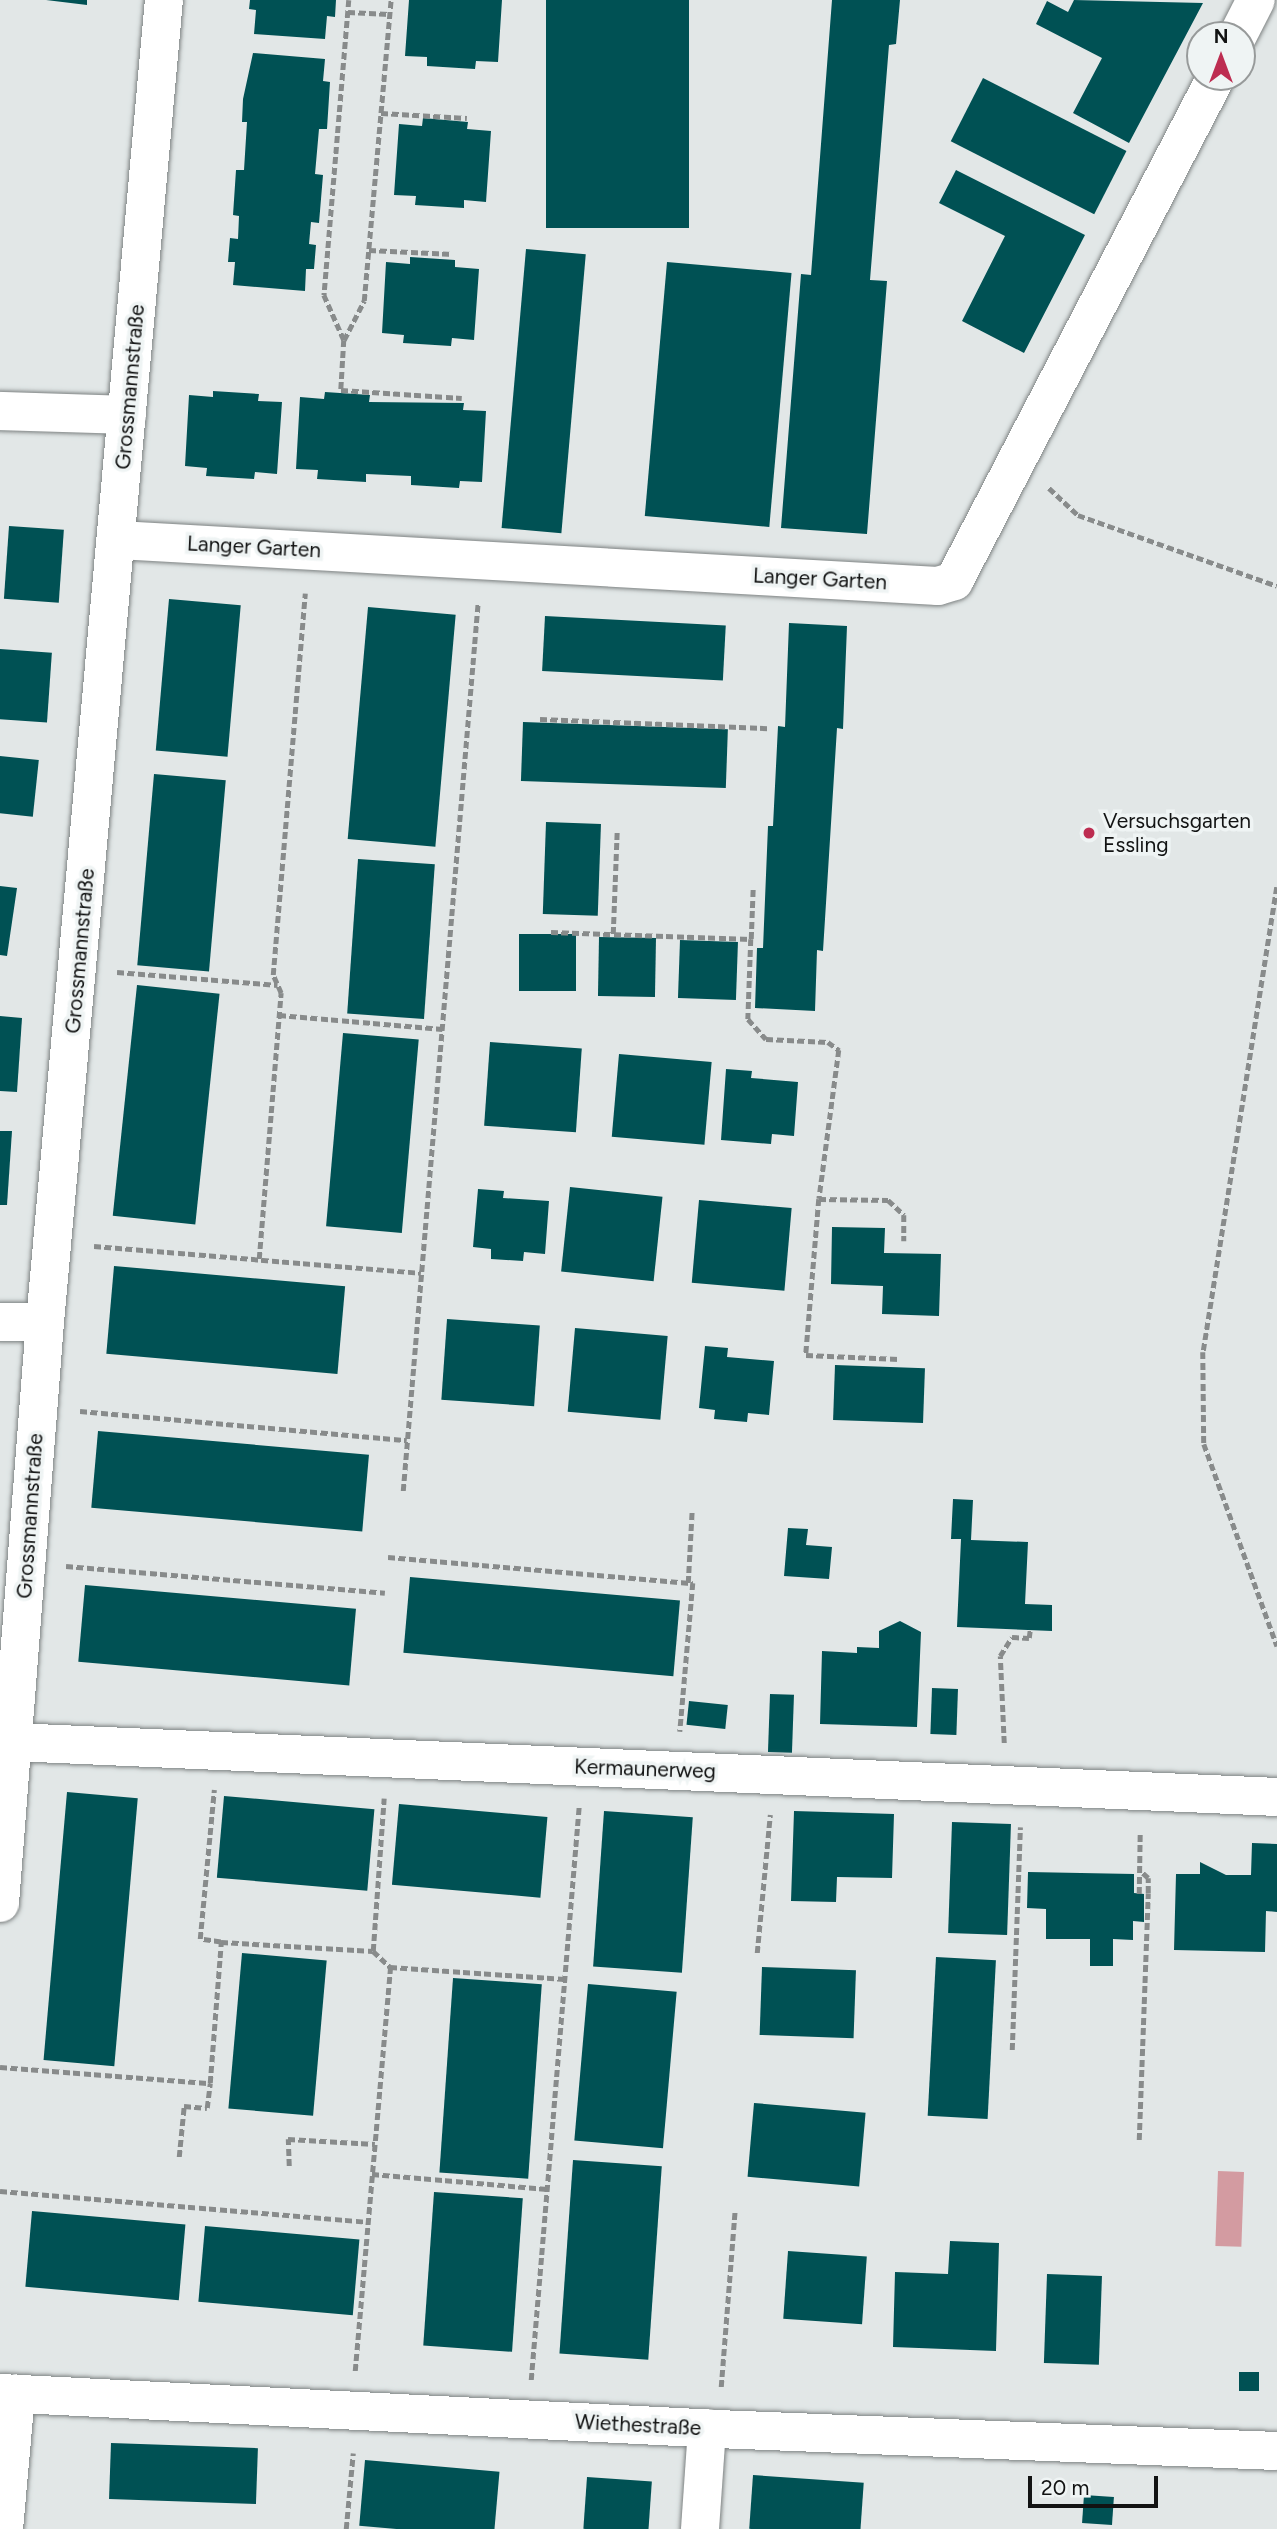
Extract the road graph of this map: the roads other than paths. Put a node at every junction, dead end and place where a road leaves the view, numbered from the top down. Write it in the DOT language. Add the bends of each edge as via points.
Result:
graph roads {
  1 [pos="164,0"];
  2 [pos="1256,0"];
  3 [pos="1245,21"];
  4 [pos="1209,91"];
  5 [pos="0,411"];
  6 [pos="127,415"];
  7 [pos="118,540"];
  8 [pos="0,1322"];
  9 [pos="45,1322"];
  10 [pos="13,1742"];
  11 [pos="1277,1797"];
  12 [pos="0,1903"];
  13 [pos="8,2393"];
  14 [pos="712,2429"];
  15 [pos="1277,2451"];
  16 [pos="4,2529"];
  17 [pos="700,2529"];
  1 -- 6 [label="street, Grossmannstraße"];
  2 -- 3 [label="street"];
  4 -- 7 [label="street, Langer Garten" via="954,581 938,586"];
  5 -- 6 [label="street"];
  6 -- 7 [label="street, Grossmannstraße"];
  7 -- 9 [label="street, Grossmannstraße"];
  8 -- 9 [label="street"];
  9 -- 10 [label="street, Grossmannstraße"];
  10 -- 11 [label="street, Kermaunerweg"];
  10 -- 12 [label="street, Grossmannstraße"];
  13 -- 14 [label="street, Wiethestraße"];
  13 -- 16 [label="street"];
  14 -- 15 [label="street, Wiethestraße"];
  14 -- 17 [label="street"];
}
